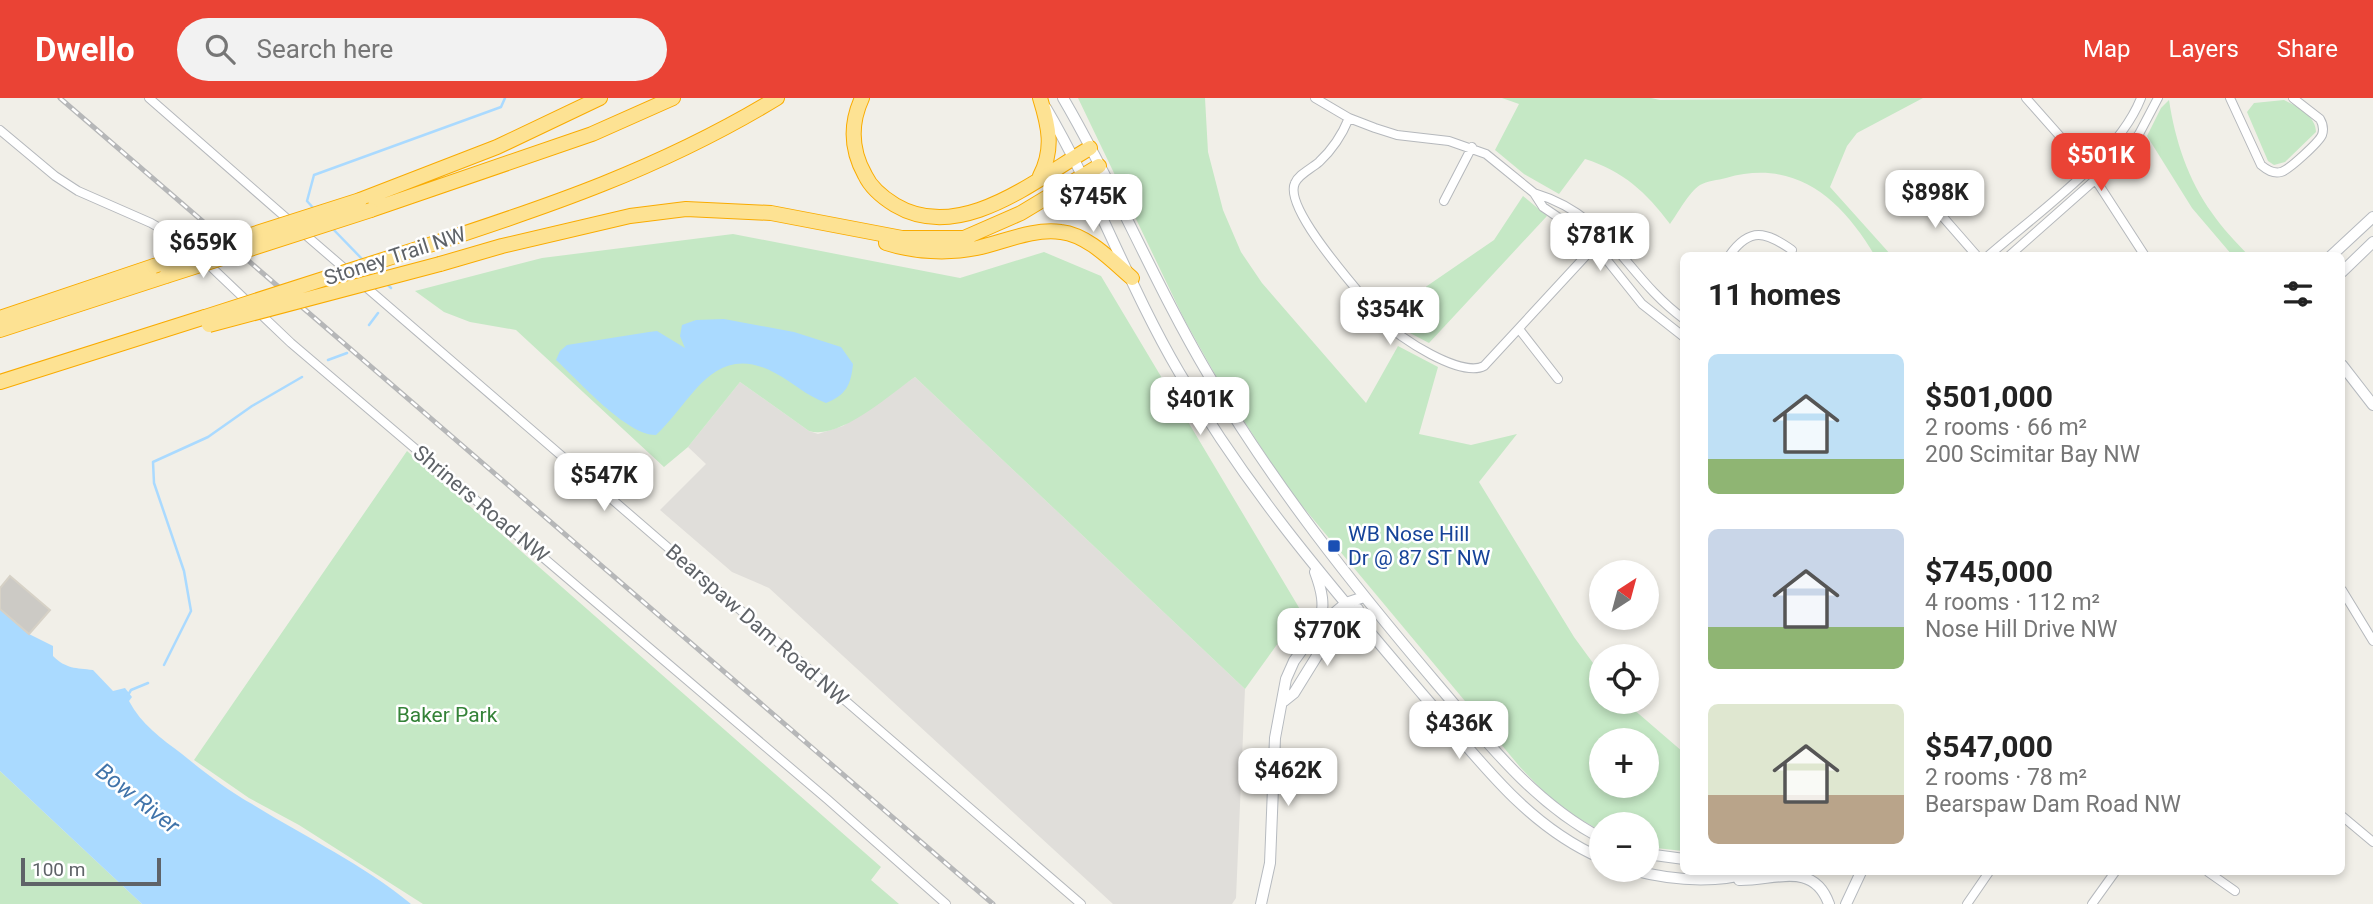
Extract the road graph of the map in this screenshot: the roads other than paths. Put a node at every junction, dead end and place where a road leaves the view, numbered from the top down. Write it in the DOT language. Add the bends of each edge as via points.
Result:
graph roads {
  1 [pos="149,98"];
  2 [pos="600,98"];
  3 [pos="657,98"];
  4 [pos="673,98"];
  5 [pos="777,98"];
  6 [pos="862,98"];
  7 [pos="1040,98"];
  8 [pos="1063,98"];
  9 [pos="1315,98"];
  10 [pos="2026,98"];
  11 [pos="2141,98"];
  12 [pos="2158,98"];
  13 [pos="2230,98"];
  14 [pos="2293,98"];
  15 [pos="630,117"];
  16 [pos="1349,118"];
  17 [pos="0,130"];
  18 [pos="1472,147"];
  19 [pos="1090,148"];
  20 [pos="1073,158"];
  21 [pos="1099,166"];
  22 [pos="2088,168"];
  23 [pos="1081,176"];
  24 [pos="1039,177"];
  25 [pos="2095,179"];
  26 [pos="1915,185"];
  27 [pos="1534,193"];
  28 [pos="1444,201"];
  29 [pos="366,205"];
  30 [pos="2373,217"];
  31 [pos="829,223"];
  32 [pos="1605,235"];
  33 [pos="2373,242"];
  34 [pos="1596,245"];
  35 [pos="1792,250"];
  36 [pos="1732,252"];
  37 [pos="1974,252"];
  38 [pos="1993,252"];
  39 [pos="2013,252"];
  40 [pos="2142,252"];
  41 [pos="2335,252"];
  42 [pos="2345,269"];
  43 [pos="160,271"];
  44 [pos="1132,278"];
  45 [pos="1680,316"];
  46 [pos="0,318"];
  47 [pos="207,321"];
  48 [pos="1680,322"];
  49 [pos="1519,329"];
  50 [pos="0,330"];
  51 [pos="1674,330"];
  52 [pos="1680,334"];
  53 [pos="2345,369"];
  54 [pos="1558,379"];
  55 [pos="0,382"];
  56 [pos="2373,405"];
  57 [pos="1313,566"];
  58 [pos="2345,595"];
  59 [pos="1364,597"];
  60 [pos="1346,603"];
  61 [pos="1355,615"];
  62 [pos="1320,625"];
  63 [pos="2373,640"];
  64 [pos="1284,701"];
  65 [pos="2345,819"];
  66 [pos="1589,831"];
  67 [pos="2373,842"];
  68 [pos="1589,852"];
  69 [pos="1659,856"];
  70 [pos="1680,858"];
  71 [pos="1744,875"];
  72 [pos="1860,875"];
  73 [pos="1987,875"];
  74 [pos="2113,875"];
  75 [pos="2212,875"];
  76 [pos="1659,877"];
  77 [pos="1730,879"];
  78 [pos="2235,891"];
  79 [pos="946,904"];
  80 [pos="1081,904"];
  81 [pos="1261,904"];
  82 [pos="1829,904"];
  83 [pos="1846,904"];
  84 [pos="1967,904"];
  85 [pos="2092,904"];
  1 -- 80 [label="street, Bearspaw Dam Road NW"];
  2 -- 29 [label="highway"];
  3 -- 15 [label="highway"];
  4 -- 15 [label="highway"];
  5 -- 47 [label="highway, Stoney Trail NW, bridge" via="688,149 603,186"];
  6 -- 24 [label="highway" via="853,132 859,165 878,193 906,211 933,218 972,213"];
  7 -- 20 [label="main road"];
  7 -- 24 [label="highway" via="1050,150"];
  8 -- 19 [label="main road"];
  9 -- 16 [label="street"];
  10 -- 22 [label="street"];
  11 -- 22 [label="street" via="2129,122"];
  12 -- 25 [label="street" via="2131,145"];
  13 -- 14 [label="street" via="2261,165 2278,172 2287,170 2323,132 2320,119"];
  15 -- 29 [label="highway" via="559,146"];
  16 -- 18 [label="street" via="1396,135"];
  16 -- 49 [label="street" via="1334,145 1299,177 1293,196 1316,237 1382,320 1414,345 1471,369 1484,366"];
  17 -- 79 [label="street, Shriners Road NW" via="78,191 187,244 291,343"];
  18 -- 27 [label="street"];
  18 -- 28 [label="street"];
  19 -- 20 [label="highway"];
  19 -- 21 [label="main road"];
  20 -- 23 [label="main road"];
  20 -- 24 [label="highway"];
  21 -- 23 [label="highway"];
  21 -- 59 [label="main road" via="1171,309 1247,439 1281,491"];
  22 -- 25 [label="street"];
  22 -- 38 [label="street"];
  23 -- 31 [label="highway" via="1021,213 964,238 902,237"];
  23 -- 44 [label="main road"];
  25 -- 39 [label="street"];
  25 -- 40 [label="street"];
  26 -- 37 [label="street"];
  27 -- 32 [label="street" via="1575,212"];
  27 -- 34 [label="street" via="1543,207"];
  29 -- 43 [label="highway, bridge"];
  30 -- 41 [label="main road"];
  31 -- 44 [label="highway" via="922,251 974,249 1019,236 1062,232 1089,244"];
  31 -- 47 [label="highway, bridge" via="686,209 630,216"];
  32 -- 34 [label="street"];
  32 -- 45 [label="street" via="1660,301"];
  33 -- 42 [label="main road"];
  34 -- 49 [label="street"];
  34 -- 51 [label="street" via="1642,304"];
  35 -- 36 [label="street" via="1761,234 1740,242"];
  43 -- 46 [label="highway"];
  43 -- 50 [label="highway"];
  44 -- 57 [label="main road" via="1159,336 1211,425"];
  47 -- 55 [label="highway, Stoney Trail NW"];
  48 -- 51 [label="street"];
  49 -- 54 [label="street"];
  51 -- 52 [label="street"];
  53 -- 56 [label="main road"];
  57 -- 60 [label="main road"];
  57 -- 62 [label="main road" via="1323,596"];
  58 -- 63 [label="street"];
  59 -- 60 [label="main road"];
  59 -- 61 [label="main road"];
  59 -- 66 [label="main road" via="1534,792"];
  60 -- 61 [label="main road"];
  60 -- 62 [label="main road"];
  61 -- 64 [label="main road" via="1320,651"];
  61 -- 68 [label="main road" via="1508,793 1548,830"];
  62 -- 64 [label="main road" via="1290,670"];
  64 -- 81 [label="main road" via="1275,738 1270,863"];
  65 -- 67 [label="street"];
  69 -- 70 [label="main road"];
  71 -- 77 [label="main road"];
  72 -- 83 [label="main road"];
  73 -- 84 [label="street"];
  74 -- 85 [label="street"];
  75 -- 78 [label="street"];
  76 -- 77 [label="main road"];
  77 -- 82 [label="main road" via="1798,876 1817,884"];
}
